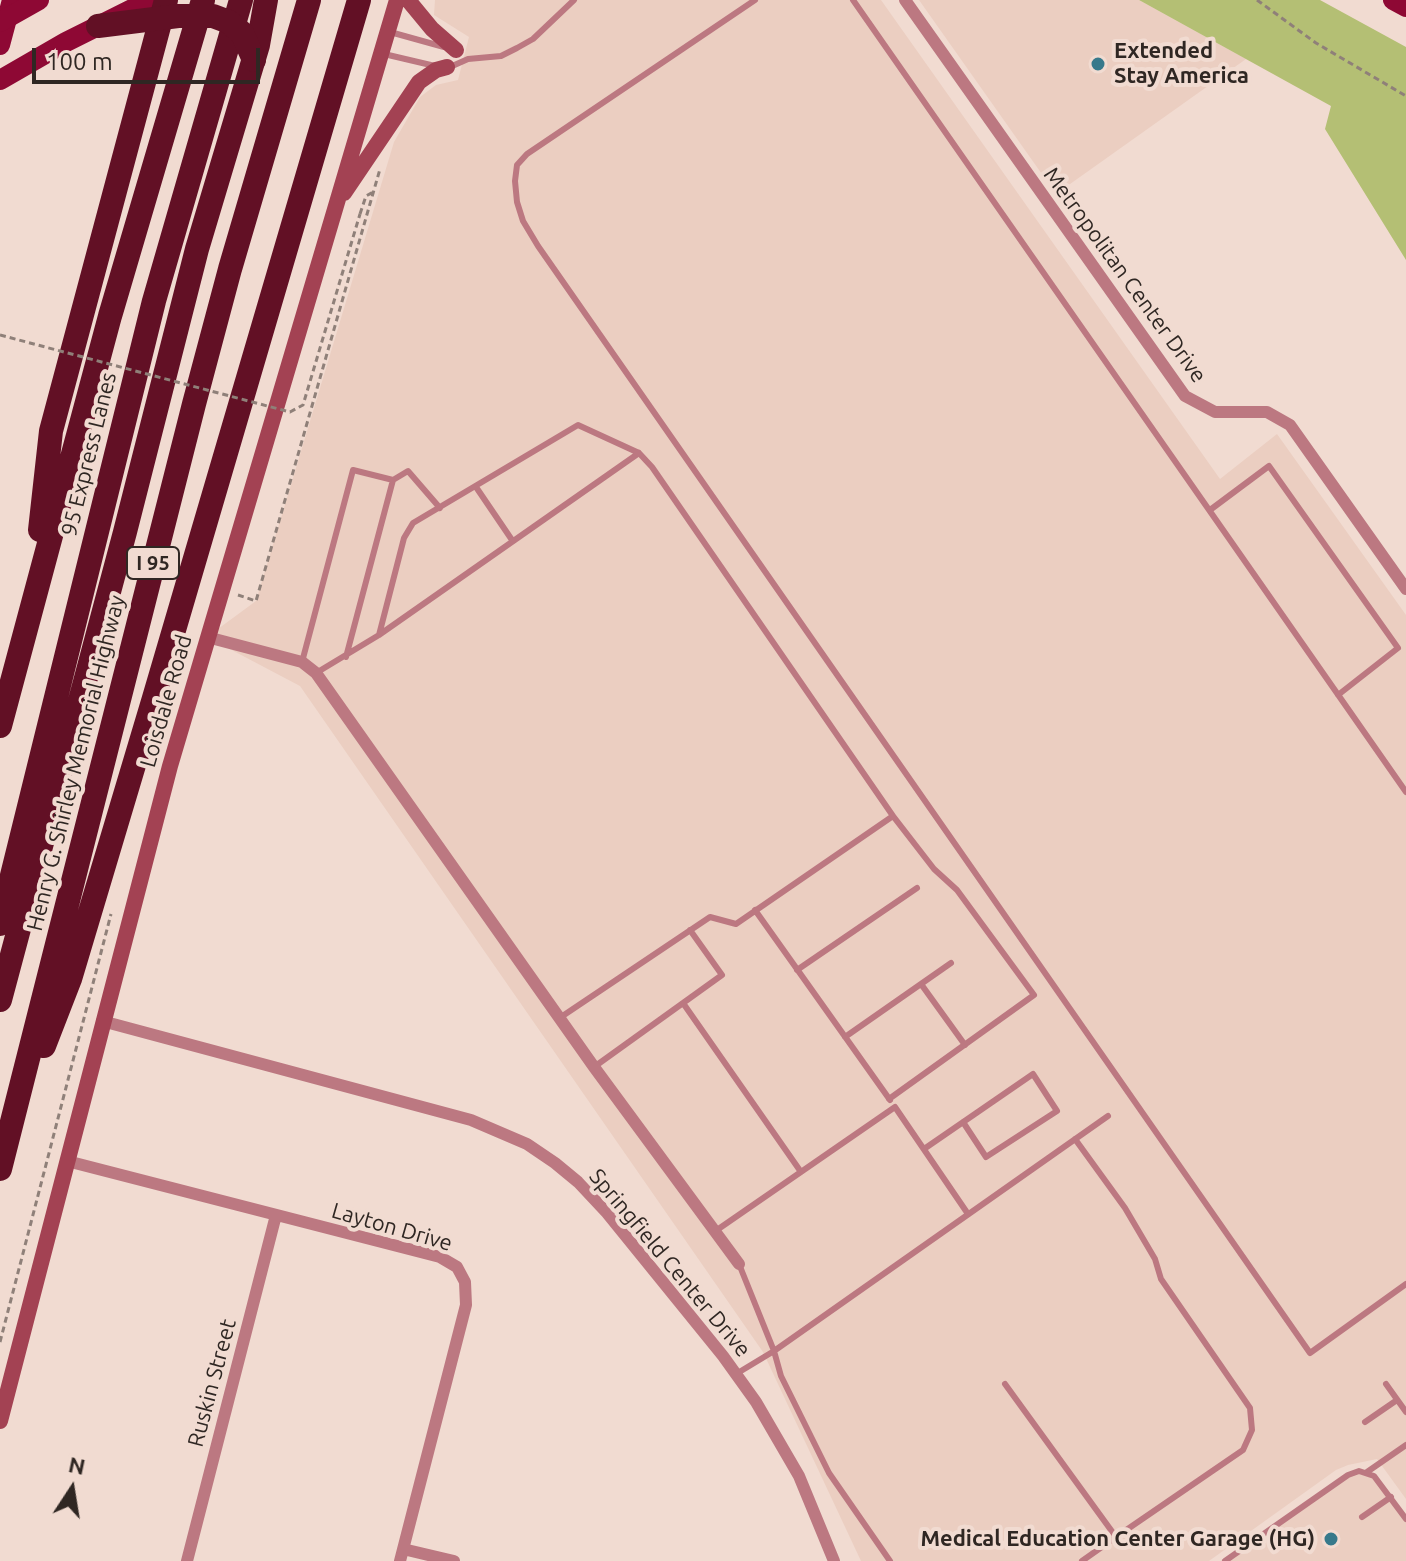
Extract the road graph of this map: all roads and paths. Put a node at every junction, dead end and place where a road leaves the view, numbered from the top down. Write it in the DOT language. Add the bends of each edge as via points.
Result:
graph roads {
  1 [pos="12,0"];
  2 [pos="39,0"];
  3 [pos="150,0"];
  4 [pos="166,0"];
  5 [pos="203,0"];
  6 [pos="241,0"];
  7 [pos="266,0"];
  8 [pos="309,0"];
  9 [pos="359,0"];
  10 [pos="397,0"];
  11 [pos="408,0"];
  12 [pos="574,0"];
  13 [pos="755,0"];
  14 [pos="853,0"];
  15 [pos="905,0"];
  16 [pos="1257,0"];
  17 [pos="1393,0"];
  18 [pos="1406,7"];
  19 [pos="0,22"];
  20 [pos="98,26"];
  21 [pos="387,31"];
  22 [pos="0,45"];
  23 [pos="380,53"];
  24 [pos="462,55"];
  25 [pos="447,67"];
  26 [pos="251,68"];
  27 [pos="0,80"];
  28 [pos="1406,96"];
  29 [pos="375,191"];
  30 [pos="329,223"];
  31 [pos="0,335"];
  32 [pos="639,453"];
  33 [pos="393,480"];
  34 [pos="476,487"];
  35 [pos="440,508"];
  36 [pos="1210,510"];
  37 [pos="512,540"];
  38 [pos="1406,589"];
  39 [pos="34,598"];
  40 [pos="379,635"];
  41 [pos="207,637"];
  42 [pos="346,657"];
  43 [pos="302,662"];
  44 [pos="316,673"];
  45 [pos="1338,695"];
  46 [pos="0,726"];
  47 [pos="1406,792"];
  48 [pos="893,816"];
  49 [pos="917,888"];
  50 [pos="755,910"];
  51 [pos="0,924"];
  52 [pos="690,930"];
  53 [pos="951,963"];
  54 [pos="797,970"];
  55 [pos="921,984"];
  56 [pos="0,1000"];
  57 [pos="683,1003"];
  58 [pos="559,1018"];
  59 [pos="102,1021"];
  60 [pos="845,1037"];
  61 [pos="965,1045"];
  62 [pos="594,1067"];
  63 [pos="889,1099"];
  64 [pos="895,1107"];
  65 [pos="1108,1116"];
  66 [pos="963,1122"];
  67 [pos="10,1130"];
  68 [pos="1075,1139"];
  69 [pos="924,1149"];
  70 [pos="67,1161"];
  71 [pos="0,1169"];
  72 [pos="801,1172"];
  73 [pos="968,1214"];
  74 [pos="276,1215"];
  75 [pos="714,1232"];
  76 [pos="739,1264"];
  77 [pos="1406,1284"];
  78 [pos="774,1351"];
  79 [pos="736,1374"];
  80 [pos="1005,1384"];
  81 [pos="1386,1384"];
  82 [pos="1397,1400"];
  83 [pos="1406,1412"];
  84 [pos="0,1421"];
  85 [pos="1365,1422"];
  86 [pos="1406,1445"];
  87 [pos="1367,1472"];
  88 [pos="1391,1497"];
  89 [pos="1362,1517"];
  90 [pos="1406,1519"];
  91 [pos="1116,1537"];
  92 [pos="402,1555"];
  93 [pos="187,1561"];
  94 [pos="454,1561"];
  95 [pos="834,1561"];
  96 [pos="890,1561"];
  97 [pos="1082,1561"];
  98 [pos="1225,1561"];
  1 -- 22 [label="main road"];
  2 -- 19 [label="main road, bridge"];
  3 -- 20 [label="main road"];
  4 -- 39 [label="highway" via="51,431"];
  5 -- 39 [label="highway"];
  6 -- 51 [label="highway, 95 Express Lanes" via="154,301"];
  7 -- 26 [label="highway"];
  8 -- 67 [label="highway, Henry G. Shirley Memorial Highway / I 95" via="194,404"];
  9 -- 67 [label="highway" via="74,964"];
  10 -- 21 [label="main road, Loisdale Road"];
  11 -- 24 [label="main road"];
  12 -- 24 [label="lane" via="549,25 501,56"];
  13 -- 77 [label="lane" via="527,154 517,165 515,181 523,221 1310,1353"];
  14 -- 36 [label="lane"];
  15 -- 38 [label="street, Metropolitan Center Drive" via="1180,390 1193,403 1215,412 1267,412 1290,425"];
  16 -- 28 [label="path" via="1316,43"];
  17 -- 18 [label="main road"];
  20 -- 26 [label="highway, bridge" via="213,16 242,33"];
  20 -- 27 [label="main road"];
  21 -- 23 [label="main road, Loisdale Road"];
  21 -- 24 [label="lane"];
  23 -- 25 [label="lane"];
  23 -- 30 [label="main road, Loisdale Road"];
  24 -- 25 [label="lane" via="456,67"];
  25 -- 30 [label="main road" via="426,76 413,90"];
  26 -- 56 [label="highway" via="197,249"];
  29 -- 31 [label="path, bridge" via="366,196 303,405 290,412"];
  30 -- 41 [label="main road, Loisdale Road"];
  32 -- 34 [label="lane" via="578,425"];
  32 -- 37 [label="lane"];
  32 -- 48 [label="lane"];
  33 -- 35 [label="lane" via="408,471"];
  33 -- 42 [label="lane"];
  33 -- 43 [label="lane" via="353,470"];
  34 -- 35 [label="lane"];
  34 -- 37 [label="lane"];
  35 -- 40 [label="lane" via="413,523 404,538"];
  36 -- 45 [label="lane"];
  36 -- 45 [label="lane" via="1269,466 1398,648"];
  37 -- 40 [label="lane"];
  39 -- 46 [label="highway"];
  40 -- 42 [label="lane"];
  41 -- 43 [label="street"];
  41 -- 59 [label="main road, Loisdale Road"];
  42 -- 44 [label="lane"];
  43 -- 44 [label="street"];
  44 -- 58 [label="street"];
  45 -- 47 [label="lane"];
  48 -- 50 [label="lane"];
  48 -- 61 [label="lane" via="957,890 1034,995"];
  49 -- 54 [label="lane"];
  50 -- 52 [label="lane" via="736,924 710,917"];
  50 -- 54 [label="lane"];
  52 -- 57 [label="lane" via="722,975"];
  52 -- 58 [label="lane"];
  53 -- 55 [label="lane"];
  54 -- 60 [label="lane"];
  55 -- 60 [label="lane"];
  55 -- 61 [label="lane"];
  57 -- 62 [label="lane"];
  57 -- 72 [label="lane"];
  58 -- 62 [label="street"];
  59 -- 70 [label="main road, Loisdale Road"];
  59 -- 79 [label="street, Springfield Center Drive" via="471,1120 527,1144 578,1182 607,1213"];
  60 -- 63 [label="lane"];
  61 -- 63 [label="lane"];
  62 -- 75 [label="street"];
  63 -- 64 [label="lane"];
  64 -- 69 [label="lane"];
  64 -- 72 [label="lane"];
  65 -- 68 [label="lane"];
  66 -- 66 [label="lane" via="1033,1074 1057,1111 986,1157"];
  66 -- 69 [label="lane"];
  67 -- 71 [label="highway, Henry G. Shirley Memorial Highway / I 95"];
  68 -- 73 [label="lane"];
  68 -- 91 [label="lane" via="1125,1208 1161,1279 1250,1408 1252,1430 1243,1450"];
  69 -- 73 [label="lane"];
  70 -- 74 [label="street, Layton Drive"];
  70 -- 84 [label="main road, Loisdale Road"];
  72 -- 75 [label="lane"];
  73 -- 78 [label="lane"];
  74 -- 92 [label="street, Layton Drive" via="440,1257 457,1267 465,1282 466,1305"];
  74 -- 93 [label="street, Ruskin Street"];
  75 -- 76 [label="street"];
  76 -- 78 [label="lane"];
  78 -- 79 [label="lane"];
  78 -- 96 [label="lane" via="829,1473"];
  79 -- 95 [label="street, Springfield Center Drive" via="799,1476"];
  80 -- 91 [label="lane"];
  81 -- 82 [label="lane"];
  82 -- 83 [label="lane"];
  82 -- 85 [label="lane"];
  86 -- 87 [label="lane"];
  87 -- 88 [label="lane"];
  87 -- 98 [label="lane" via="1348,1475"];
  88 -- 89 [label="lane"];
  88 -- 90 [label="lane"];
  91 -- 97 [label="lane"];
  92 -- 94 [label="street"];
}
